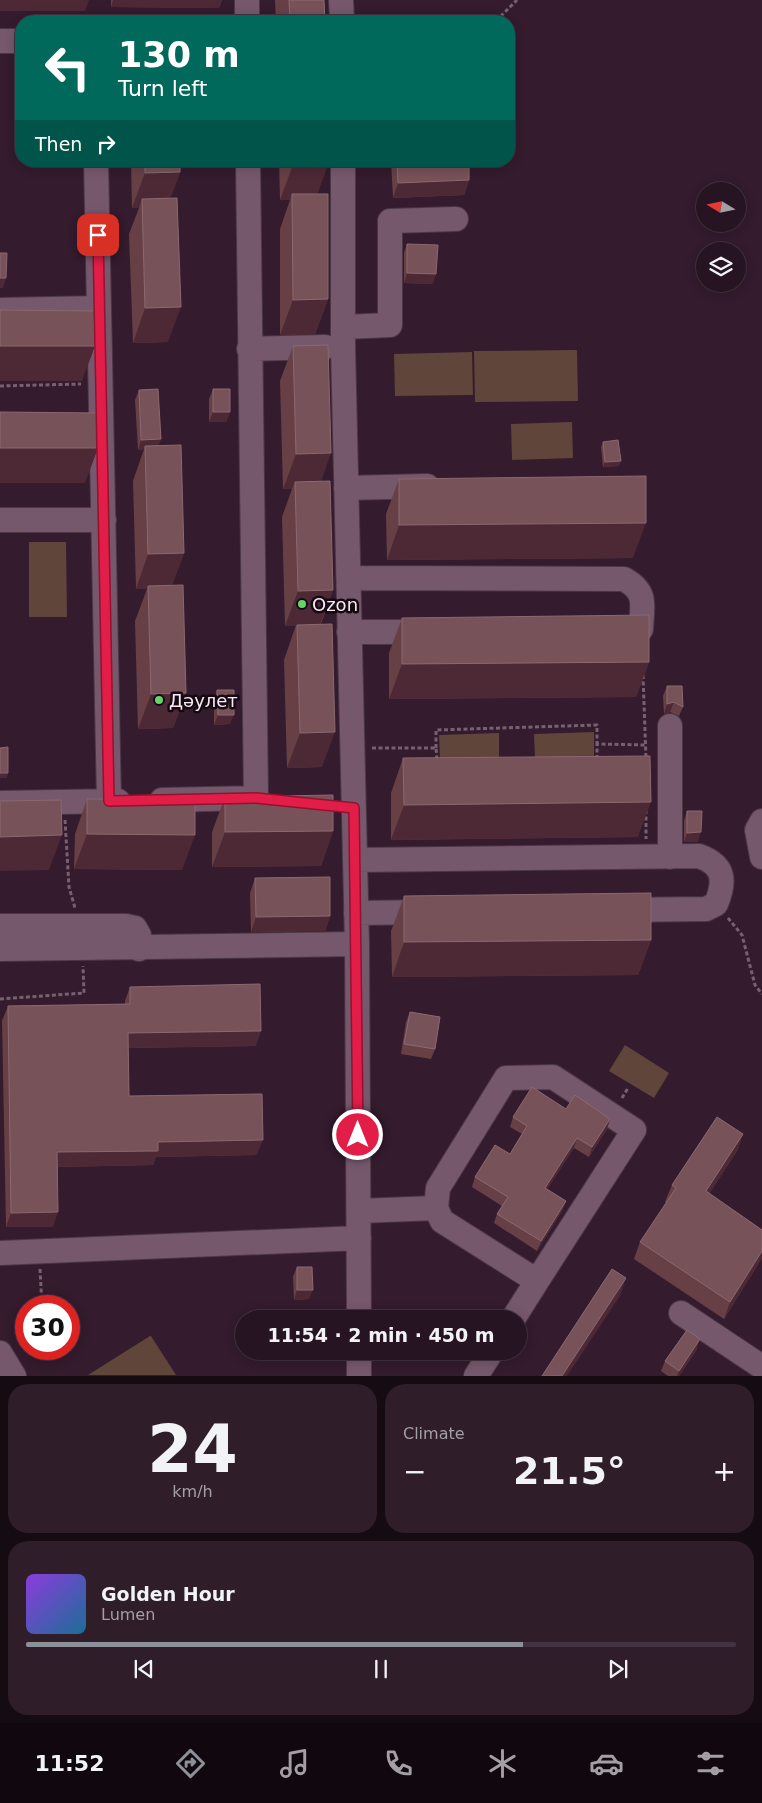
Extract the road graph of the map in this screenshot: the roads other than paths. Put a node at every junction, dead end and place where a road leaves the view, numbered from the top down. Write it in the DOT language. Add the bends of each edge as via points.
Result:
graph roads {
  1 [pos="247,0"];
  2 [pos="341,0"];
  3 [pos="247,15"];
  4 [pos="342,15"];
  5 [pos="0,41"];
  6 [pos="15,41"];
  7 [pos="96,167"];
  8 [pos="248,167"];
  9 [pos="343,167"];
  10 [pos="456,219"];
  11 [pos="99,308"];
  12 [pos="0,310"];
  13 [pos="343,337"];
  14 [pos="249,349"];
  15 [pos="453,485"];
  16 [pos="346,488"];
  17 [pos="0,520"];
  18 [pos="104,520"];
  19 [pos="349,578"];
  20 [pos="602,629"];
  21 [pos="446,631"];
  22 [pos="350,632"];
  23 [pos="670,726"];
  24 [pos="109,801"];
  25 [pos="0,803"];
  26 [pos="762,821"];
  27 [pos="670,857"];
  28 [pos="762,857"];
  29 [pos="355,860"];
  30 [pos="596,910"];
  31 [pos="456,912"];
  32 [pos="356,913"];
  33 [pos="0,926"];
  34 [pos="357,944"];
  35 [pos="139,949"];
  36 [pos="0,950"];
  37 [pos="436,1208"];
  38 [pos="359,1211"];
  39 [pos="359,1238"];
  40 [pos="0,1253"];
  41 [pos="537,1281"];
  42 [pos="359,1310"];
  43 [pos="519,1310"];
  44 [pos="682,1313"];
  45 [pos="0,1353"];
  46 [pos="362,1360"];
  47 [pos="486,1360"];
  48 [pos="762,1367"];
  49 [pos="366,1375"];
  50 [pos="14,1376"];
  51 [pos="476,1376"];
  1 -- 3 [label="street"];
  2 -- 4 [label="street"];
  5 -- 6 [label="street"];
  7 -- 11 [label="street"];
  8 -- 14 [label="street"];
  9 -- 13 [label="street"];
  10 -- 13 [label="street" via="390,222 390,325"];
  11 -- 12 [label="street"];
  11 -- 18 [label="street"];
  13 -- 14 [label="street"];
  13 -- 16 [label="street"];
  14 -- 24 [label="street" via="266,799"];
  15 -- 16 [label="street"];
  16 -- 19 [label="street"];
  17 -- 18 [label="street"];
  18 -- 24 [label="street"];
  19 -- 20 [label="street" via="624,580 636,586 642,596 641,629"];
  19 -- 22 [label="street"];
  21 -- 22 [label="street"];
  22 -- 29 [label="street" via="352,748 344,808"];
  23 -- 27 [label="street"];
  24 -- 25 [label="street"];
  26 -- 28 [label="street" via="757,830"];
  27 -- 29 [label="street"];
  27 -- 30 [label="street" via="699,856 712,861 721,871 721,892 716,904 706,909"];
  29 -- 32 [label="street"];
  31 -- 32 [label="street"];
  32 -- 34 [label="street"];
  33 -- 35 [label="street" via="126,926 135,928 139,935"];
  34 -- 35 [label="street"];
  34 -- 38 [label="street"];
  35 -- 36 [label="street"];
  37 -- 38 [label="street"];
  37 -- 41 [label="street" via="442,1221"];
  37 -- 41 [label="street" via="438,1188 506,1078 553,1077 634,1130"];
  38 -- 39 [label="street"];
  39 -- 40 [label="street"];
  39 -- 42 [label="street"];
  41 -- 43 [label="street"];
  44 -- 48 [label="street"];
  45 -- 50 [label="street"];
  46 -- 49 [label="street"];
  47 -- 51 [label="street"];
}
